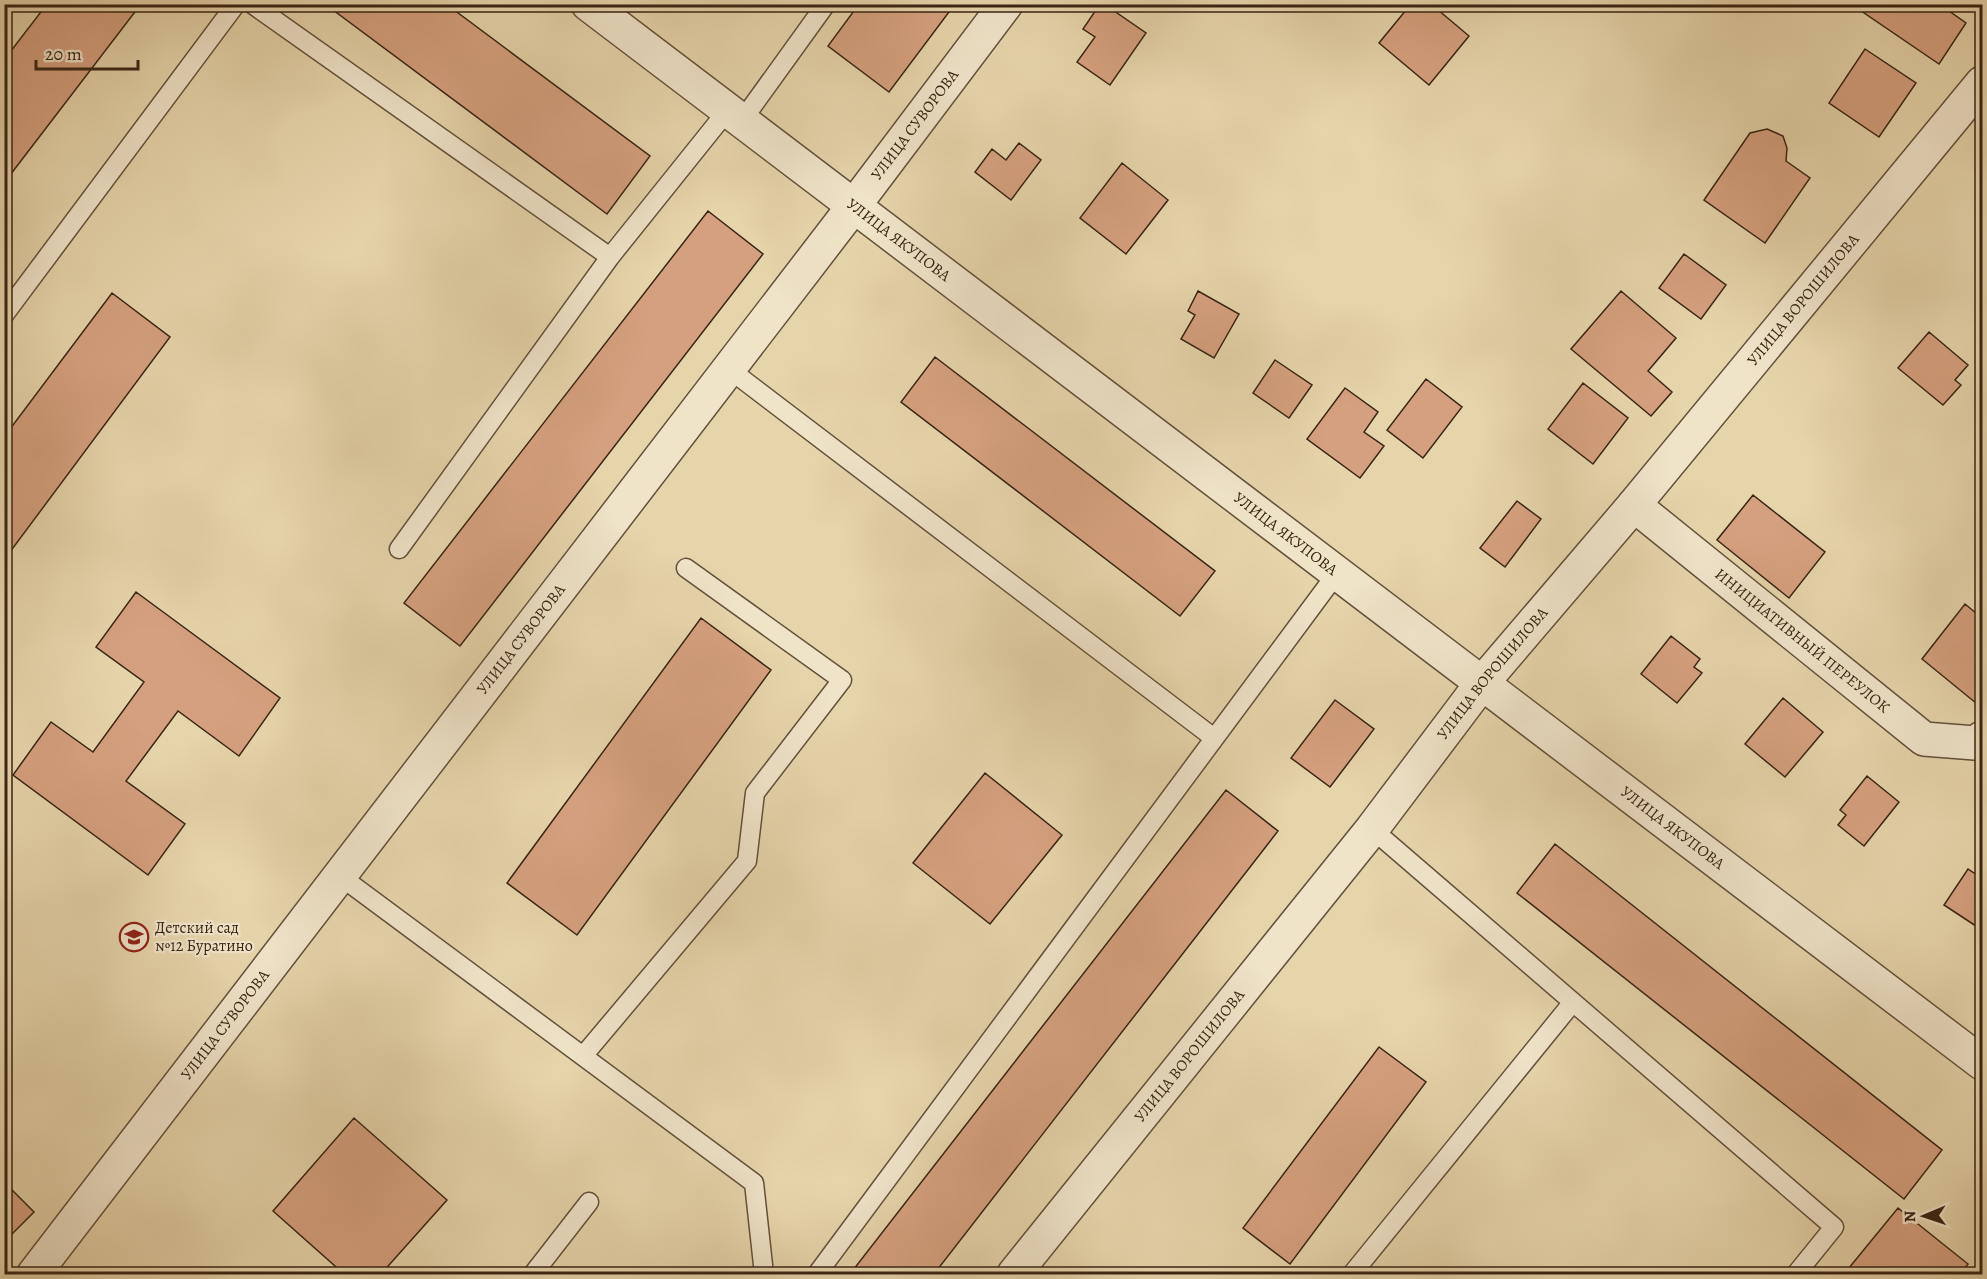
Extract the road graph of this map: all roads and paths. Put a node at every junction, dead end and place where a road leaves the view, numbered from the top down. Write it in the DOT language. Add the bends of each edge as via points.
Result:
graph roads {
  1 [pos="236,4"];
  2 [pos="252,4"];
  3 [pos="588,4"];
  4 [pos="826,4"];
  5 [pos="1006,4"];
  6 [pos="1983,83"];
  7 [pos="734,116"];
  8 [pos="853,207"];
  9 [pos="610,257"];
  10 [pos="4,315"];
  11 [pos="729,369"];
  12 [pos="1634,505"];
  13 [pos="399,549"];
  14 [pos="686,568"];
  15 [pos="1336,573"];
  16 [pos="1482,683"];
  17 [pos="1214,738"];
  18 [pos="1983,738"];
  19 [pos="1372,829"];
  20 [pos="340,876"];
  21 [pos="1573,1002"];
  22 [pos="583,1056"];
  23 [pos="1983,1063"];
  24 [pos="589,1202"];
  25 [pos="34,1275"];
  26 [pos="533,1275"];
  27 [pos="764,1275"];
  28 [pos="817,1275"];
  29 [pos="1014,1275"];
  30 [pos="1352,1275"];
  31 [pos="1796,1275"];
  1 -- 10 [label="lane"];
  2 -- 9 [label="lane"];
  3 -- 7 [label="street, УЛИЦА ЯКУПОВА"];
  4 -- 7 [label="lane"];
  5 -- 8 [label="street, УЛИЦА СУВОРОВА"];
  6 -- 12 [label="street, УЛИЦА ВОРОШИЛОВА"];
  7 -- 8 [label="street, УЛИЦА ЯКУПОВА"];
  7 -- 9 [label="lane"];
  8 -- 11 [label="street, УЛИЦА СУВОРОВА"];
  8 -- 15 [label="street, УЛИЦА ЯКУПОВА"];
  9 -- 13 [label="lane"];
  11 -- 17 [label="lane"];
  11 -- 20 [label="street, УЛИЦА СУВОРОВА"];
  12 -- 16 [label="street, УЛИЦА ВОРОШИЛОВА"];
  12 -- 18 [label="street, ИНИЦИАТИВНЫЙ ПЕРЕУЛОК" via="1924,739 1975,743"];
  14 -- 22 [label="lane" via="842,680 755,793 747,861"];
  15 -- 16 [label="street, УЛИЦА ЯКУПОВА"];
  15 -- 17 [label="lane"];
  16 -- 19 [label="street, УЛИЦА ВОРОШИЛОВА"];
  16 -- 23 [label="street, УЛИЦА ЯКУПОВА"];
  17 -- 28 [label="lane"];
  19 -- 21 [label="lane"];
  19 -- 29 [label="street, УЛИЦА ВОРОШИЛОВА"];
  20 -- 22 [label="lane"];
  20 -- 25 [label="street, УЛИЦА СУВОРОВА"];
  21 -- 30 [label="lane"];
  21 -- 31 [label="lane" via="1834,1227"];
  22 -- 27 [label="lane" via="754,1183"];
  24 -- 26 [label="lane"];
}
